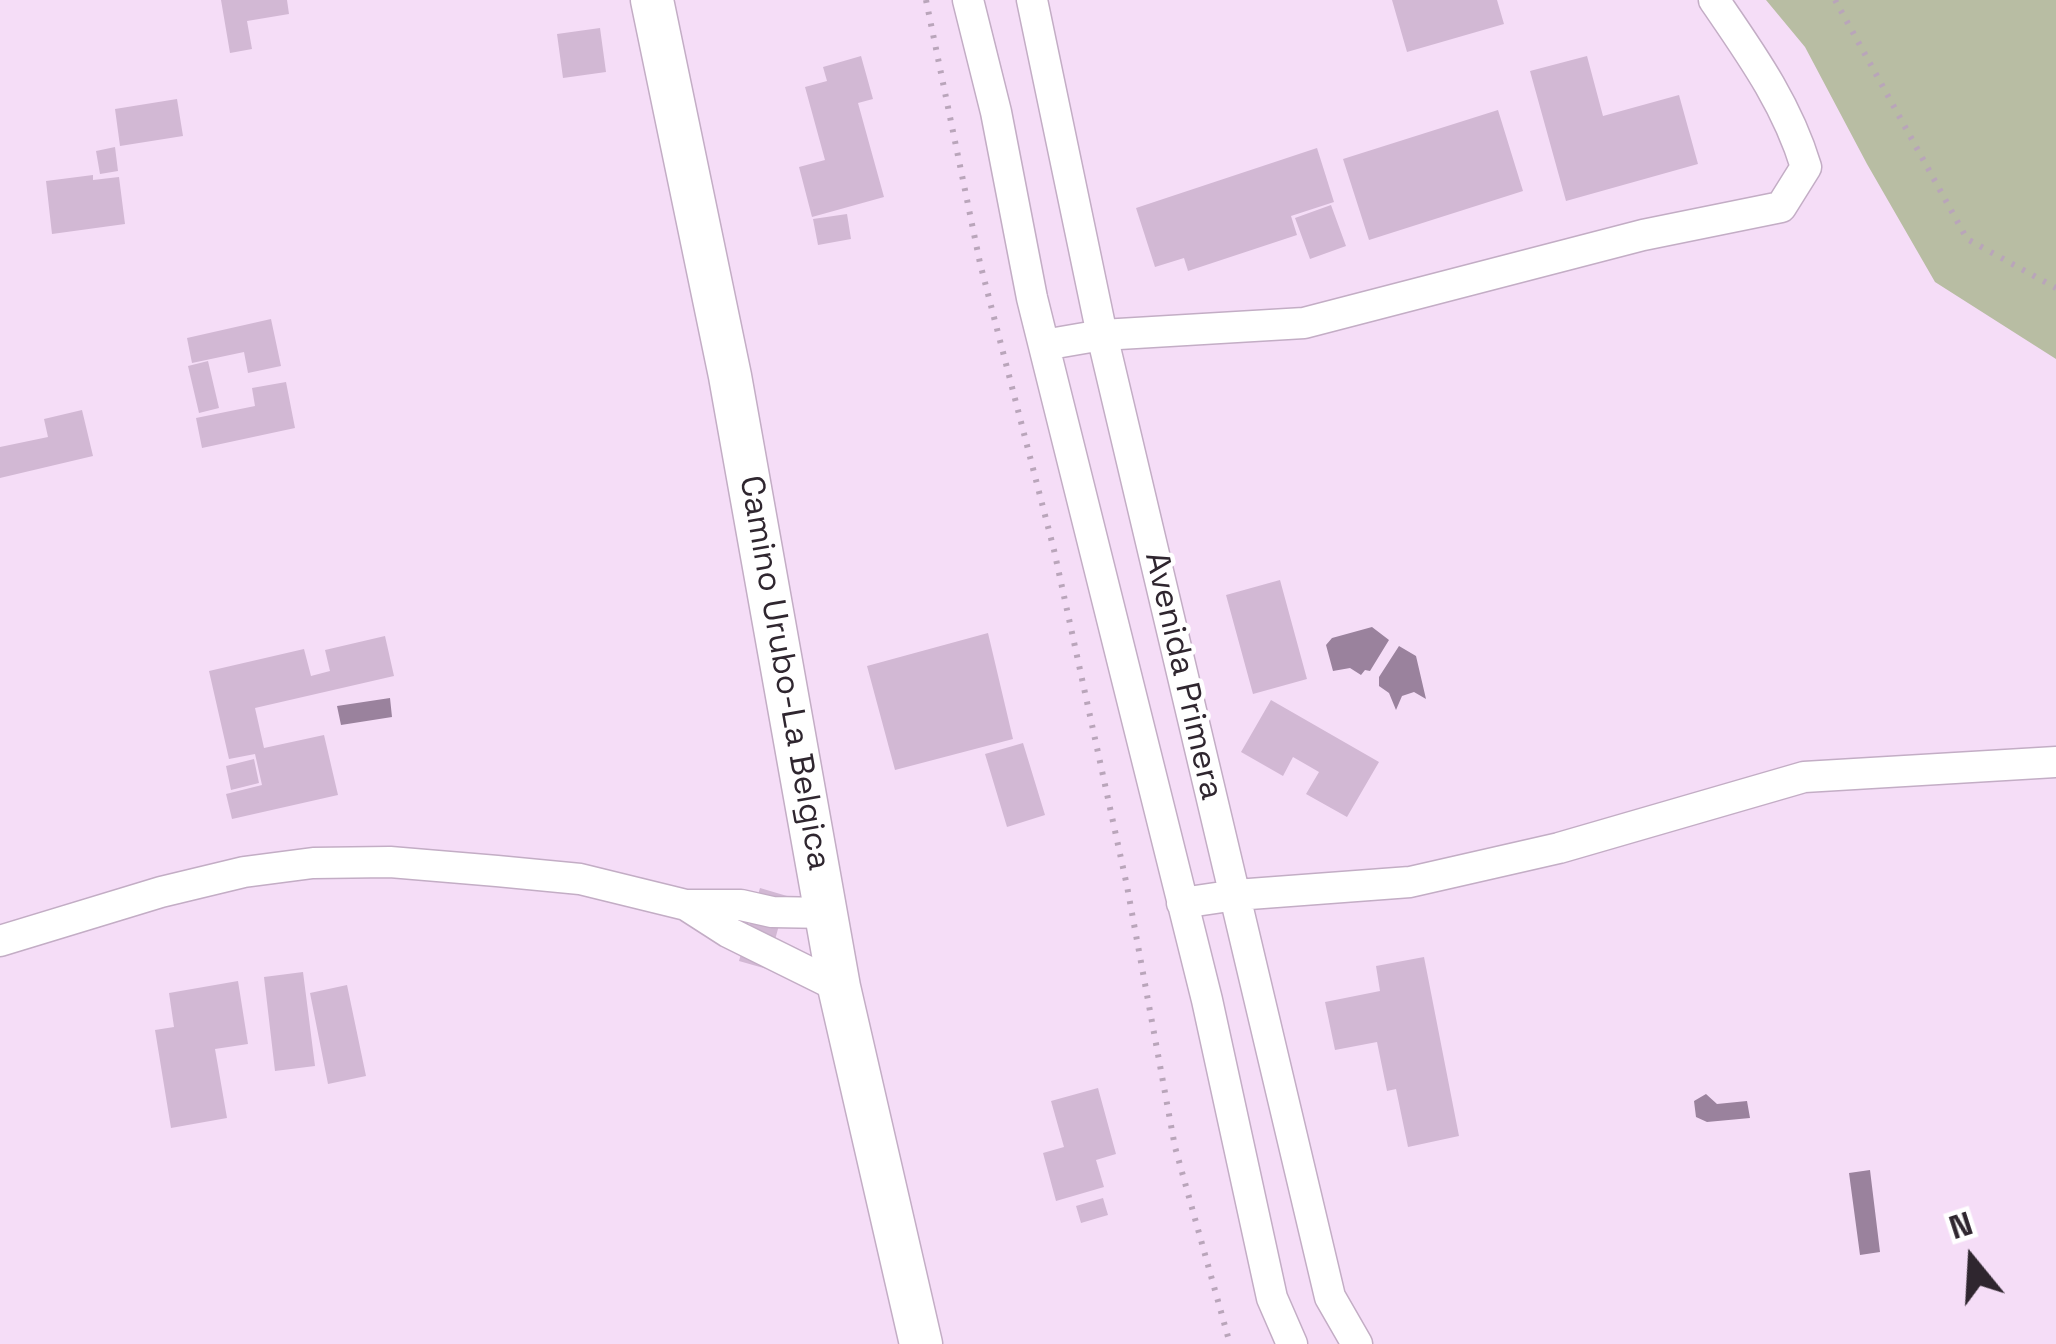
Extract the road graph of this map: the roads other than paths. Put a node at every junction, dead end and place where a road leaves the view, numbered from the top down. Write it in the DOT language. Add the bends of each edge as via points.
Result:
graph roads {
  1 [pos="652,0"];
  2 [pos="968,0"];
  3 [pos="1032,0"];
  4 [pos="1714,0"];
  5 [pos="1102,335"];
  6 [pos="1044,344"];
  7 [pos="2056,762"];
  8 [pos="1236,895"];
  9 [pos="1182,903"];
  10 [pos="686,904"];
  11 [pos="827,913"];
  12 [pos="0,941"];
  13 [pos="839,987"];
  14 [pos="921,1344"];
  15 [pos="1292,1344"];
  16 [pos="1358,1344"];
  1 -- 11 [label="main road, Camino Urubo-La Belgica"];
  2 -- 6 [label="street, Avenida Primera"];
  3 -- 5 [label="street, Avenida Primera"];
  4 -- 5 [label="street" via="1794,128 1806,167 1781,207 1304,322"];
  5 -- 6 [label="street"];
  5 -- 8 [label="street, Avenida Primera"];
  6 -- 9 [label="street, Avenida Primera"];
  7 -- 8 [label="street" via="1804,777 1410,882"];
  8 -- 9 [label="street"];
  8 -- 16 [label="street, Avenida Primera" via="1330,1298"];
  9 -- 15 [label="street, Avenida Primera" via="1272,1298"];
  10 -- 11 [label="street"];
  10 -- 12 [label="street" via="580,879 313,863 161,892"];
  10 -- 13 [label="street"];
  11 -- 13 [label="main road, Camino Urubo-La Belgica"];
  13 -- 14 [label="main road, Camino Urubo-La Belgica"];
}
